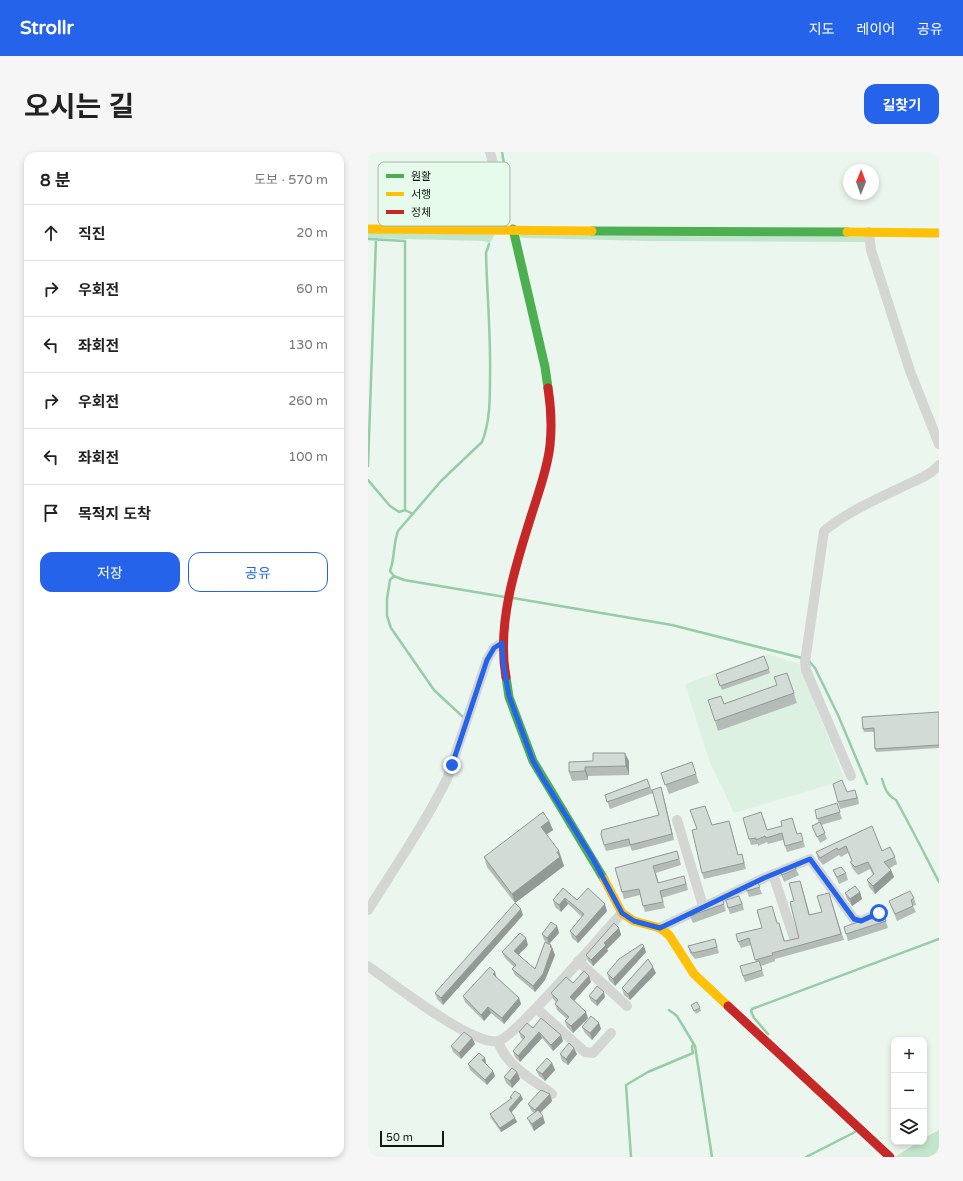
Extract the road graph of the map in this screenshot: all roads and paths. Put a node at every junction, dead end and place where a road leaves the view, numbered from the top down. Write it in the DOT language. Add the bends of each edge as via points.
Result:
graph roads {
  1 [pos="490,152"];
  2 [pos="493,162"];
  3 [pos="493,226"];
  4 [pos="368,228"];
  5 [pos="493,229"];
  6 [pos="513,229"];
  7 [pos="869,232"];
  8 [pos="939,233"];
  9 [pos="939,444"];
  10 [pos="939,465"];
  11 [pos="502,643"];
  12 [pos="851,776"];
  13 [pos="677,820"];
  14 [pos="773,874"];
  15 [pos="703,906"];
  16 [pos="368,910"];
  17 [pos="622,913"];
  18 [pos="879,913"];
  19 [pos="660,928"];
  20 [pos="794,938"];
  21 [pos="578,961"];
  22 [pos="368,966"];
  23 [pos="627,1006"];
  24 [pos="536,1008"];
  25 [pos="611,1033"];
  26 [pos="498,1041"];
  27 [pos="552,1094"];
  28 [pos="890,1157"];
  1 -- 2 [label="street"];
  3 -- 5 [label="street"];
  4 -- 5 [label="street"];
  5 -- 6 [label="street"];
  6 -- 7 [label="street"];
  6 -- 11 [label="street" via="544,367 552,416 550,447 515,568"];
  7 -- 8 [label="street"];
  7 -- 9 [label="street" via="870,250 910,371"];
  10 -- 12 [label="street" via="910,483 844,516 824,531 806,670"];
  11 -- 16 [label="street" via="494,648 487,660 452,765 438,796"];
  11 -- 17 [label="street" via="509,696 533,761 593,859"];
  13 -- 15 [label="street"];
  14 -- 15 [label="street"];
  14 -- 18 [label="street" via="810,859 854,919 861,921"];
  14 -- 20 [label="street"];
  15 -- 19 [label="street"];
  17 -- 19 [label="street" via="634,921"];
  17 -- 21 [label="street"];
  19 -- 28 [label="street" via="669,935 694,974"];
  21 -- 23 [label="street"];
  21 -- 24 [label="street"];
  22 -- 26 [label="street" via="461,1030 490,1041"];
  24 -- 25 [label="street" via="585,1052 593,1053"];
  24 -- 26 [label="street" via="509,1035"];
  26 -- 27 [label="street" via="510,1062"];
}
